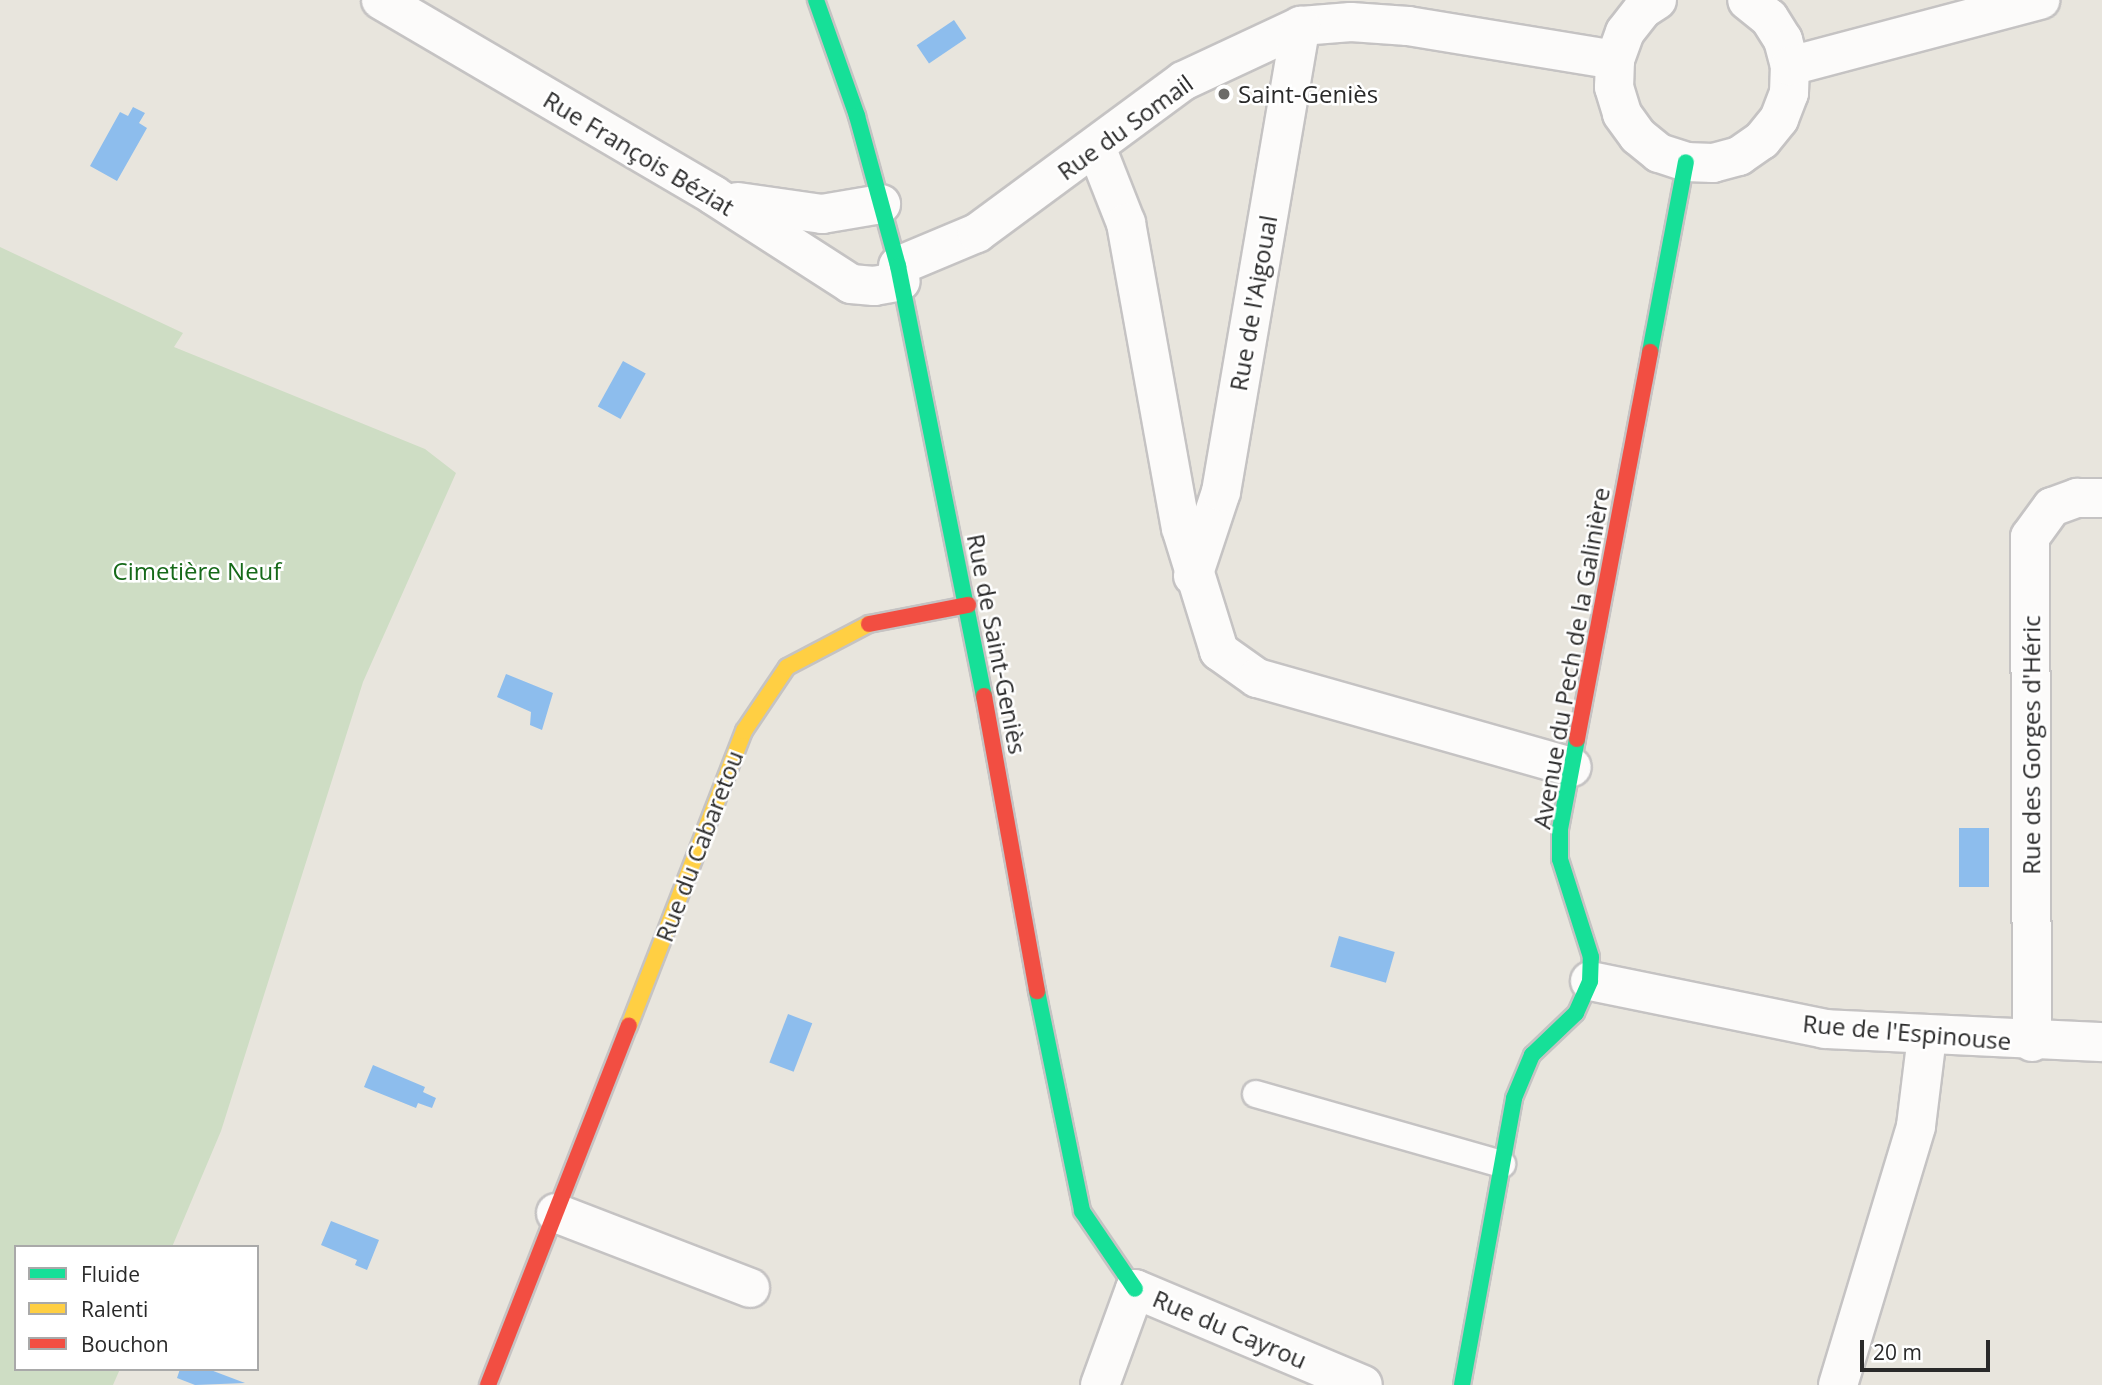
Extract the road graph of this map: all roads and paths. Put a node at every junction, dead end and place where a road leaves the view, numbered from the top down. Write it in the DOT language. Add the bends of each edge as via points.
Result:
graph roads {
  1 [pos="381,0"];
  2 [pos="816,0"];
  3 [pos="1657,0"];
  4 [pos="1747,0"];
  5 [pos="2040,0"];
  6 [pos="1300,26"];
  7 [pos="1615,60"];
  8 [pos="1790,66"];
  9 [pos="1096,147"];
  10 [pos="1686,162"];
  11 [pos="713,195"];
  12 [pos="881,204"];
  13 [pos="900,273"];
  14 [pos="2102,498"];
  15 [pos="1193,576"];
  16 [pos="968,605"];
  17 [pos="1572,767"];
  18 [pos="1590,981"];
  19 [pos="1927,1036"];
  20 [pos="2032,1042"];
  21 [pos="2102,1042"];
  22 [pos="1256,1094"];
  23 [pos="1502,1164"];
  24 [pos="556,1213"];
  25 [pos="750,1288"];
  26 [pos="1135,1289"];
  27 [pos="488,1385"];
  28 [pos="1100,1385"];
  29 [pos="1363,1385"];
  30 [pos="1462,1385"];
  31 [pos="1838,1385"];
  1 -- 11 [label="street, Rue François Béziat"];
  2 -- 12 [label="street, Rue de Saint-Geniès" via="857,116"];
  3 -- 7 [label="street" via="1643,9 1625,32"];
  4 -- 8 [label="street" via="1769,18 1783,40"];
  5 -- 8 [label="street"];
  6 -- 7 [label="street, Rue du Somail" via="1352,22 1408,26"];
  6 -- 9 [label="street, Rue du Somail" via="1183,82"];
  6 -- 15 [label="street, Rue de l'Aigoual" via="1221,492"];
  7 -- 10 [label="street" via="1614,87 1622,114 1638,136 1660,153"];
  8 -- 10 [label="street" via="1789,93 1779,119 1762,140 1739,156 1713,163"];
  9 -- 13 [label="street, Rue du Somail" via="977,233"];
  9 -- 15 [label="street" via="1126,223"];
  10 -- 17 [label="street, Avenue du Pech de la Galinière"];
  11 -- 12 [label="street" via="790,213 822,214"];
  11 -- 13 [label="street, Rue François Béziat" via="851,284 874,286"];
  12 -- 13 [label="street, Rue de Saint-Geniès"];
  13 -- 16 [label="street, Rue de Saint-Geniès"];
  14 -- 20 [label="street, Rue des Gorges d'Héric" via="2077,498 2052,507 2030,537"];
  15 -- 17 [label="street" via="1219,650 1257,678"];
  16 -- 24 [label="street, Rue du Cabaretou" via="862,625 787,667 762,701 744,731"];
  16 -- 26 [label="street, Rue de Saint-Geniès" via="1054,1084 1082,1211"];
  17 -- 18 [label="street, Avenue du Pech de la Galinière" via="1560,829 1560,859 1591,957"];
  18 -- 19 [label="street, Rue de l'Espinouse" via="1825,1029"];
  18 -- 23 [label="street, Avenue du Pech de la Galinière" via="1576,1013 1532,1055 1514,1098"];
  19 -- 20 [label="street, Rue de l'Espinouse"];
  19 -- 31 [label="street" via="1916,1126"];
  20 -- 21 [label="street, Rue de l'Espinouse"];
  22 -- 23 [label="lane"];
  23 -- 30 [label="street, Avenue du Pech de la Galinière"];
  24 -- 25 [label="street"];
  24 -- 27 [label="street, Rue du Cabaretou"];
  26 -- 28 [label="street"];
  26 -- 29 [label="street, Rue du Cayrou"];
}
